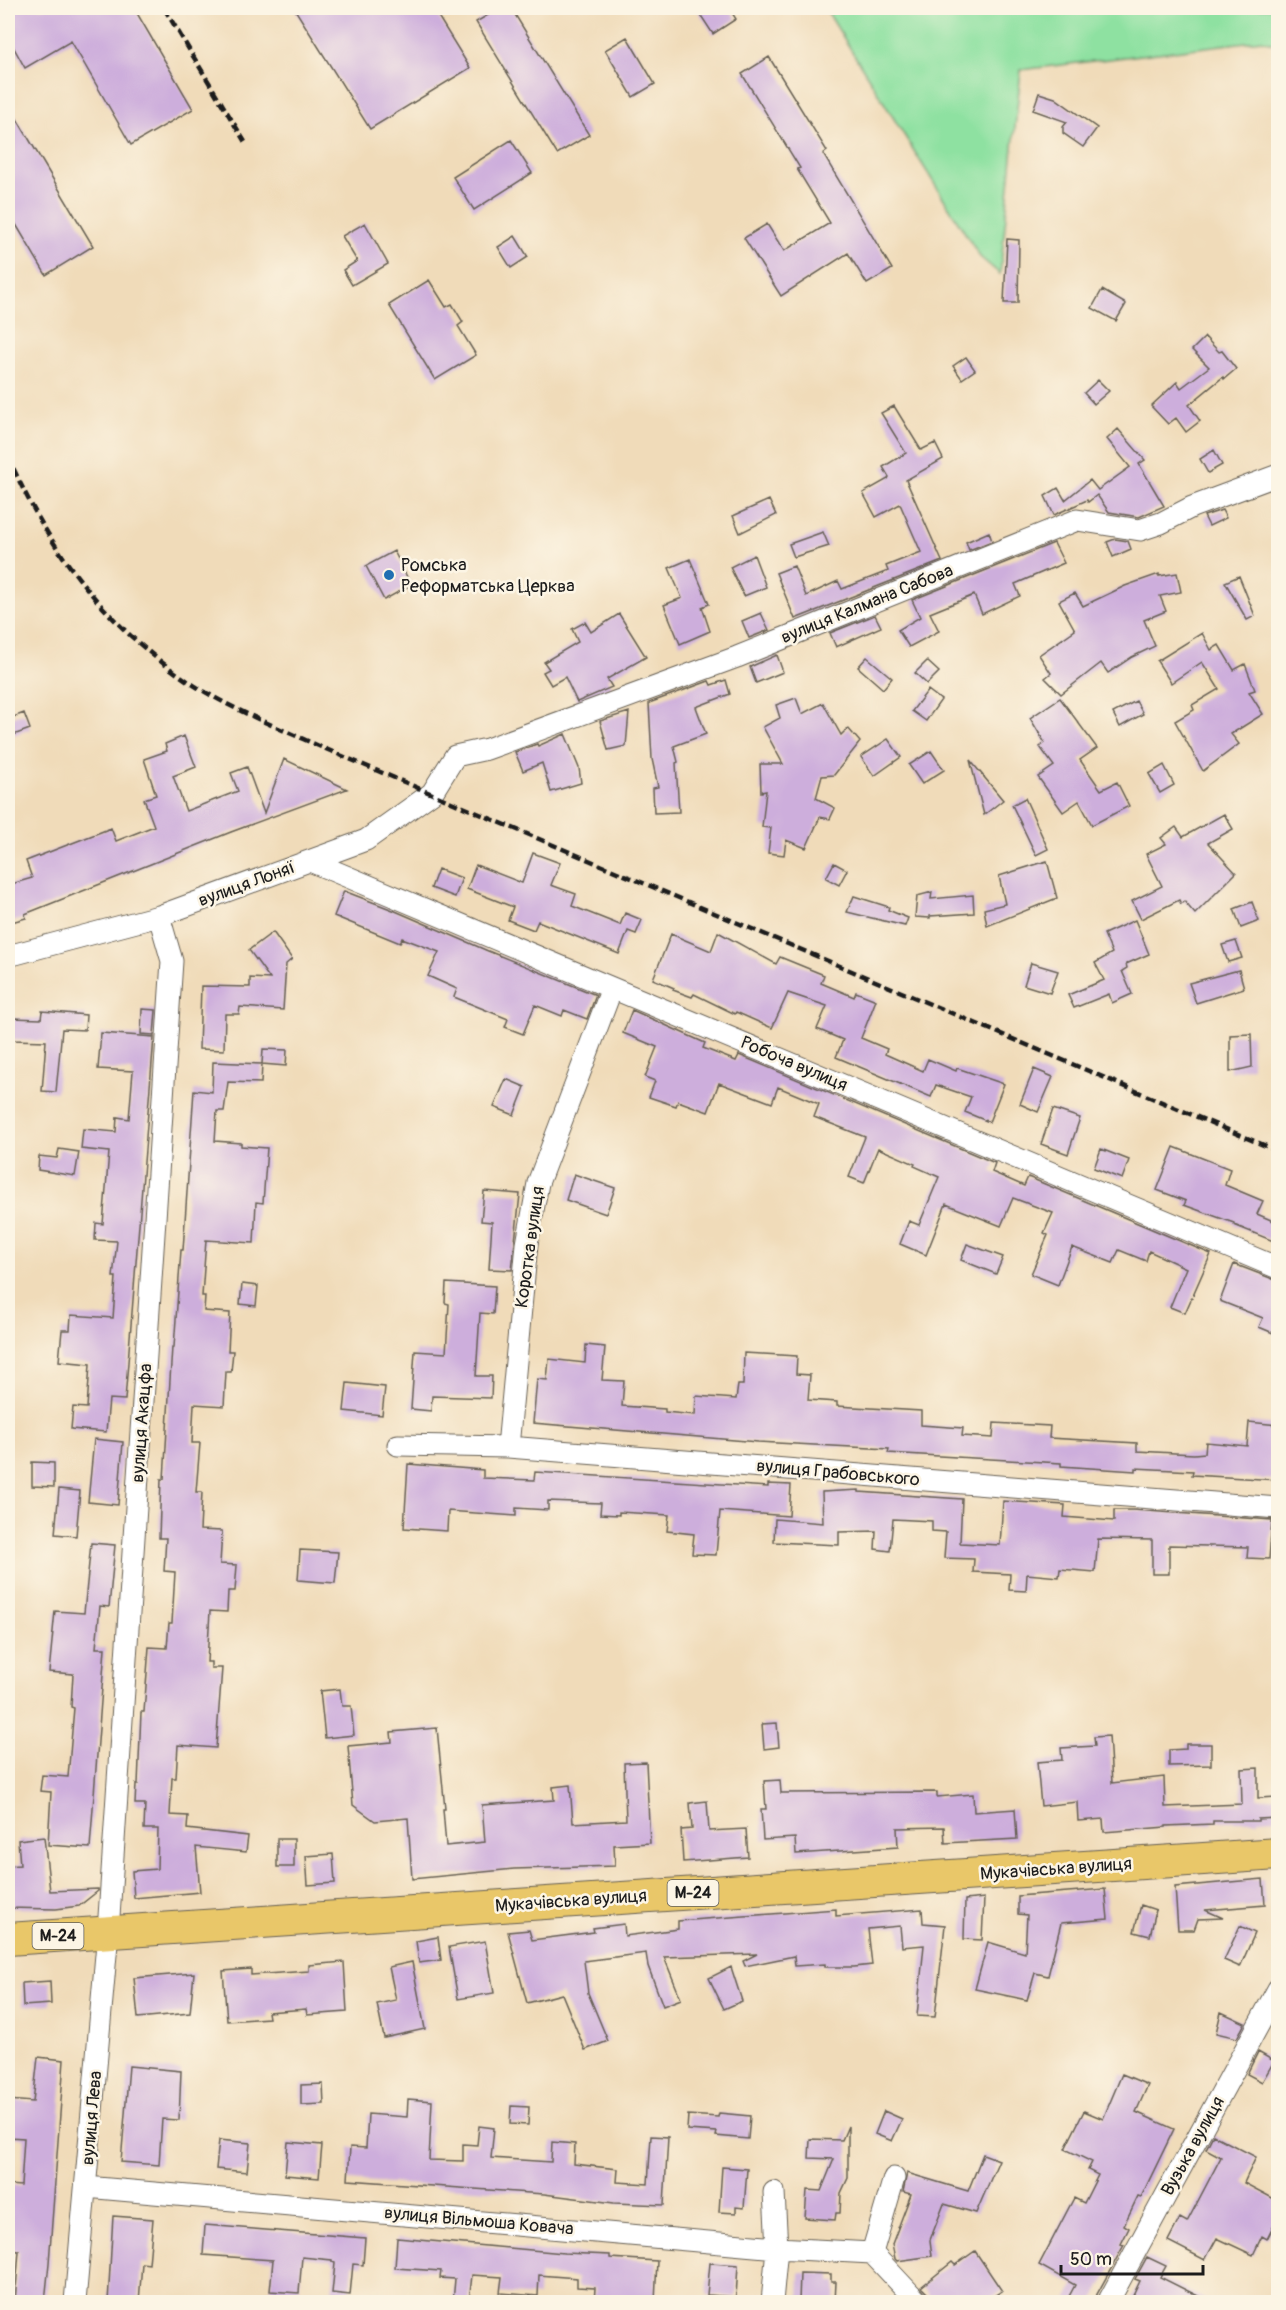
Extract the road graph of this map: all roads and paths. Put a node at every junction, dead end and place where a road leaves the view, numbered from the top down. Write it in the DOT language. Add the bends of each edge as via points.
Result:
graph roads {
  1 [pos="1278,476"];
  2 [pos="455,756"];
  3 [pos="310,861"];
  4 [pos="159,916"];
  5 [pos="8,957"];
  6 [pos="612,988"];
  7 [pos="1278,1268"];
  8 [pos="398,1445"];
  9 [pos="508,1447"];
  10 [pos="1278,1508"];
  11 [pos="1278,1854"];
  12 [pos="108,1932"];
  13 [pos="8,1939"];
  14 [pos="1278,1989"];
  15 [pos="894,2178"];
  16 [pos="86,2187"];
  17 [pos="774,2192"];
  18 [pos="777,2248"];
  19 [pos="872,2253"];
  20 [pos="75,2302"];
  21 [pos="772,2302"];
  22 [pos="918,2302"];
  23 [pos="1108,2302"];
  1 -- 2 [label="street, вулиця Калмана Сабова" via="1140,530 1077,520 737,657 487,749"];
  2 -- 3 [label="street, вулиця Лоняї" via="432,793 366,840"];
  3 -- 4 [label="street, вулиця Лоняї"];
  3 -- 6 [label="street, Робоча вулиця"];
  4 -- 5 [label="street, вулиця Лоняї"];
  4 -- 12 [label="street, вулиця Акацфа" via="172,961"];
  6 -- 7 [label="street, Робоча вулиця"];
  6 -- 9 [label="street, Коротка вулиця" via="538,1183 527,1245"];
  8 -- 9 [label="street, вулиця Грабовського"];
  9 -- 10 [label="street, вулиця Грабовського"];
  11 -- 12 [label="highway, Мукачівська вулиця / М-24"];
  12 -- 13 [label="highway, Мукачівська вулиця / М-24"];
  12 -- 16 [label="street, вулиця Лева"];
  14 -- 23 [label="street, Вузька вулиця"];
  15 -- 19 [label="street"];
  16 -- 18 [label="street, вулиця Вільмоша Ковача"];
  16 -- 20 [label="street, вулиця Лева"];
  17 -- 18 [label="street"];
  18 -- 19 [label="street, вулиця Вільмоша Ковача"];
  18 -- 21 [label="street"];
  19 -- 22 [label="street"];
}
